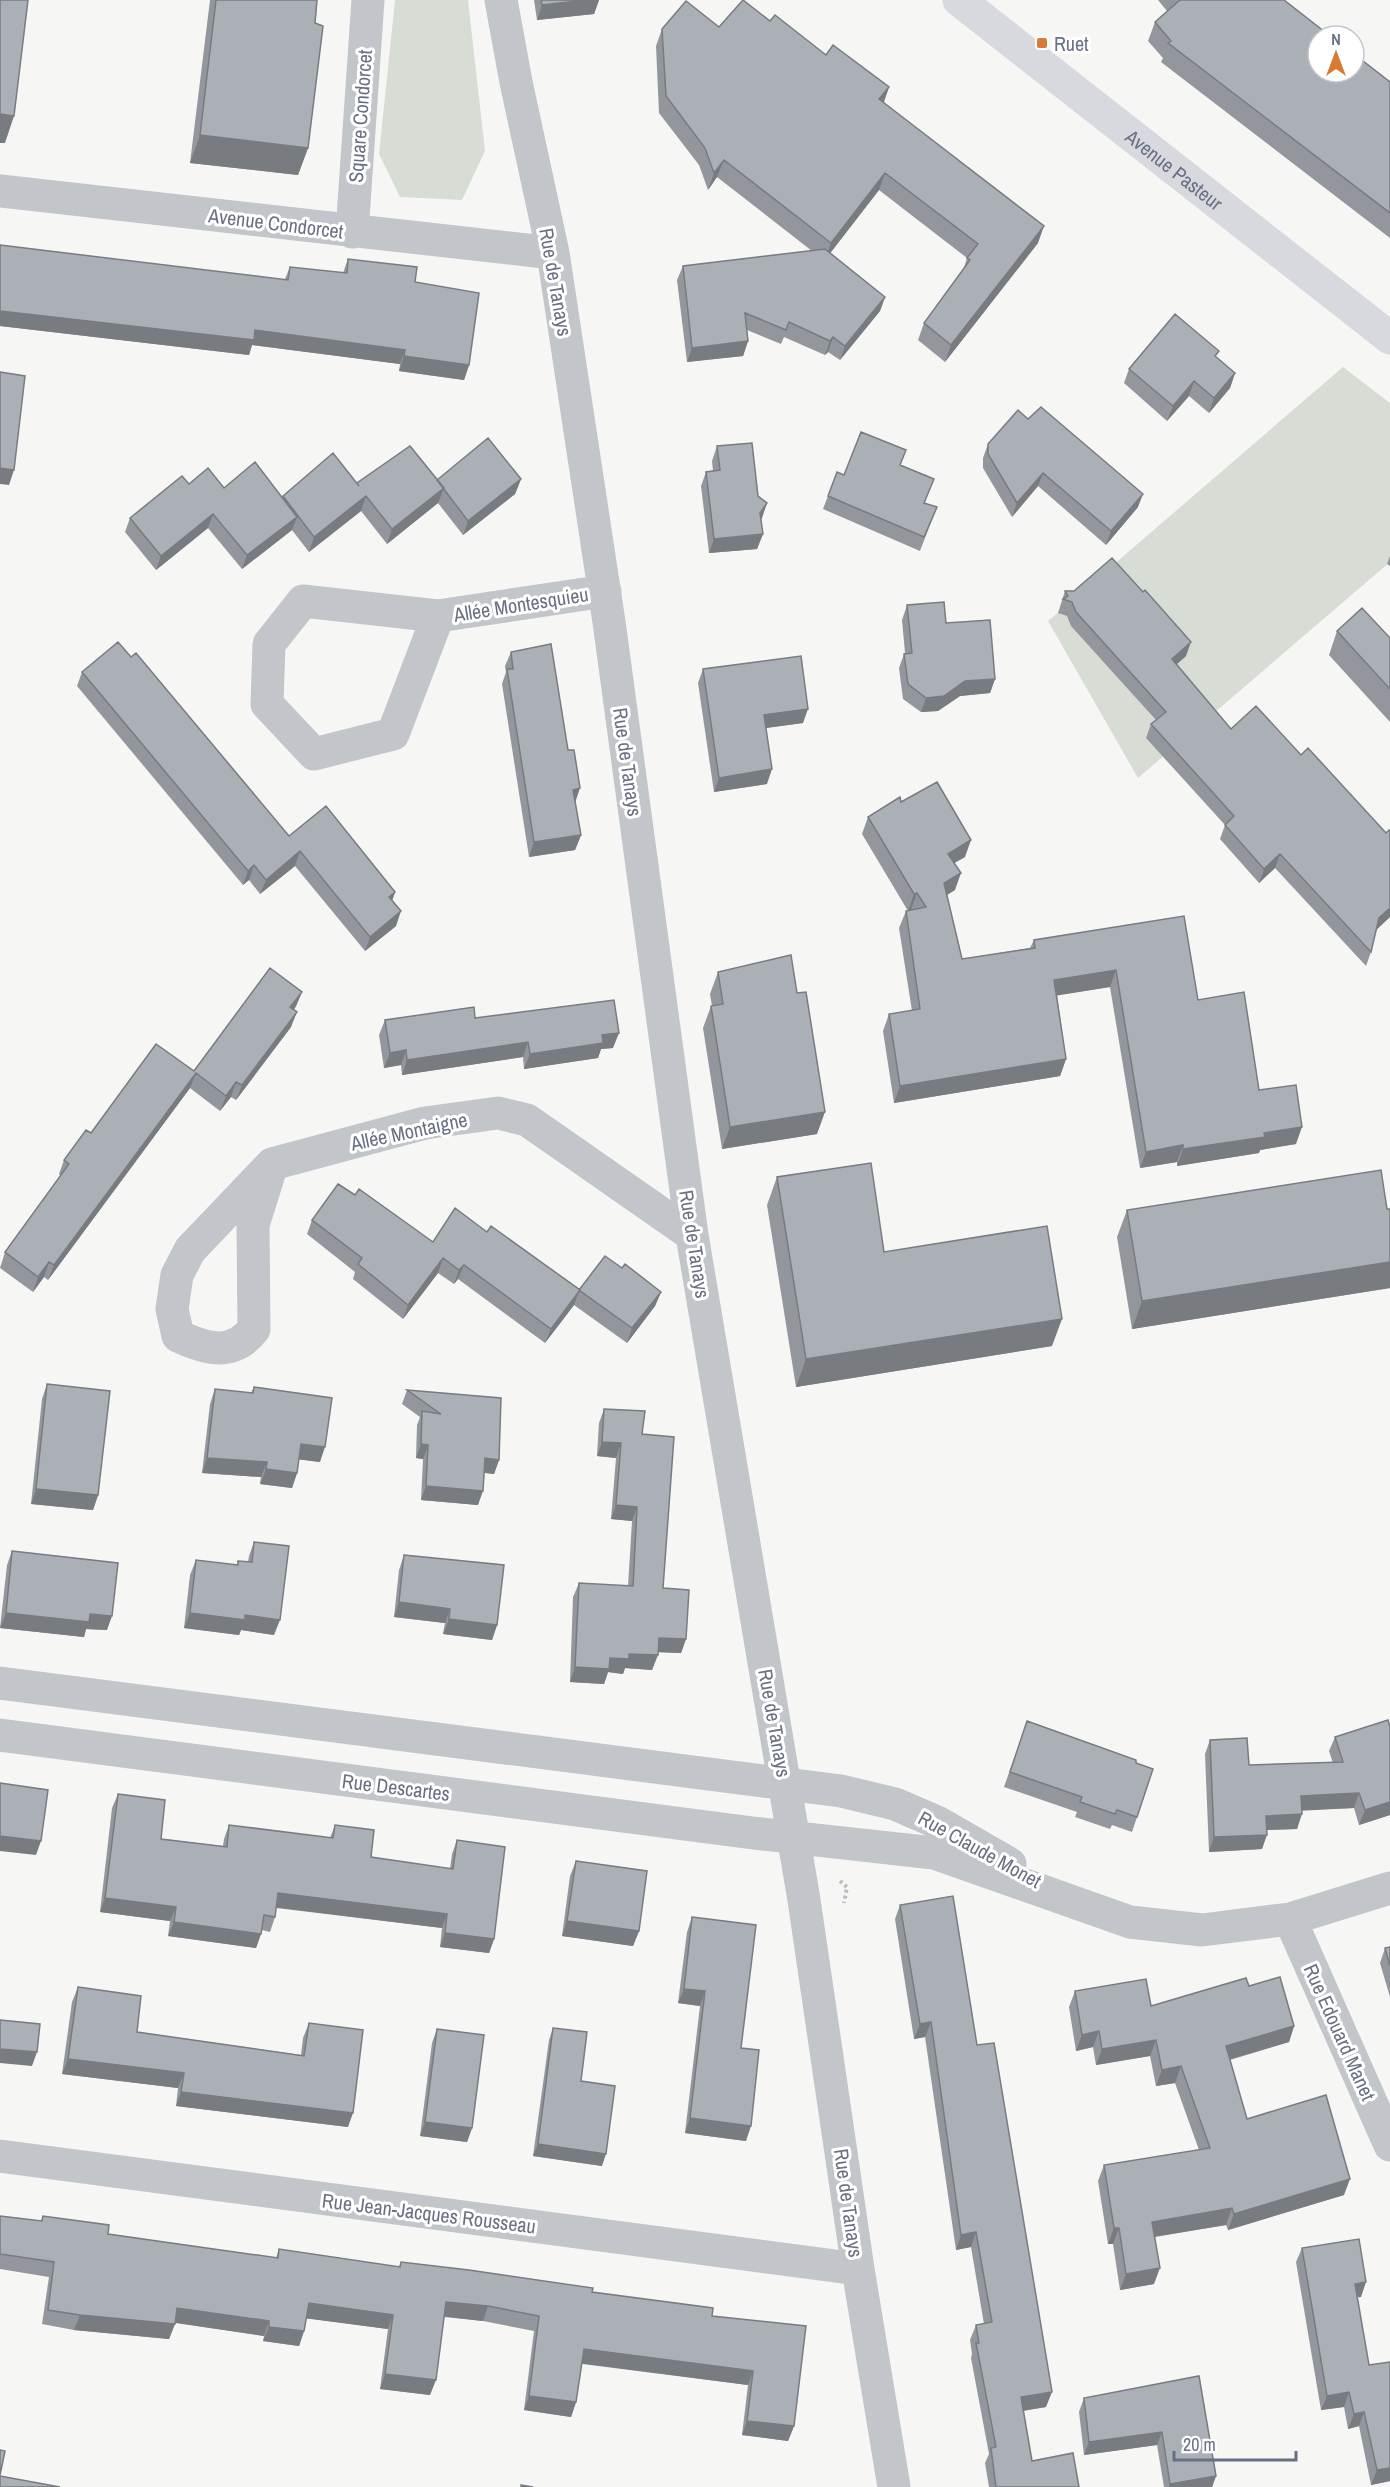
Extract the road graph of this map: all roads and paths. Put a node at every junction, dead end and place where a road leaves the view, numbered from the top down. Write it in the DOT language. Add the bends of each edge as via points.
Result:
graph roads {
  1 [pos="368,0"];
  2 [pos="501,0"];
  3 [pos="959,0"];
  4 [pos="0,191"];
  5 [pos="352,232"];
  6 [pos="553,253"];
  7 [pos="1390,338"];
  8 [pos="605,591"];
  9 [pos="438,616"];
  10 [pos="272,1164"];
  11 [pos="692,1235"];
  12 [pos="0,1683"];
  13 [pos="0,1736"];
  14 [pos="785,1784"];
  15 [pos="792,1838"];
  16 [pos="1390,1887"];
  17 [pos="1067,1898"];
  18 [pos="1290,1919"];
  19 [pos="1390,2145"];
  20 [pos="0,2156"];
  21 [pos="858,2269"];
  22 [pos="894,2487"];
  1 -- 5 [label="street, Square Condorcet"];
  2 -- 6 [label="street, Rue de Tanays"];
  3 -- 7 [label="main road, Avenue Pasteur"];
  4 -- 5 [label="street, Avenue Condorcet"];
  5 -- 6 [label="street, Avenue Condorcet"];
  6 -- 8 [label="street, Rue de Tanays"];
  8 -- 9 [label="street, Allée Montesquieu"];
  8 -- 11 [label="street, Rue de Tanays"];
  9 -- 9 [label="street, Allée Montesquieu" via="303,602 269,644 267,704 314,754 393,734"];
  10 -- 10 [label="street" via="190,1250 177,1275 172,1308 178,1336 199,1346 221,1348 244,1342 254,1329 253,1225"];
  10 -- 11 [label="street, Allée Montaigne" via="425,1123 498,1113 527,1120"];
  11 -- 14 [label="street, Rue de Tanays"];
  12 -- 14 [label="street"];
  13 -- 15 [label="street, Rue Descartes"];
  14 -- 15 [label="street, Rue de Tanays"];
  14 -- 17 [label="street, Rue Claude Monet" via="841,1791 895,1804 939,1822"];
  15 -- 17 [label="street, Rue Claude Monet" via="934,1853"];
  15 -- 21 [label="street, Rue de Tanays"];
  16 -- 18 [label="street, Rue Claude Monet"];
  17 -- 18 [label="street, Rue Claude Monet" via="1130,1922 1202,1930"];
  18 -- 19 [label="street, Rue Edouard Manet"];
  20 -- 21 [label="street, Rue Jean-Jacques Rousseau"];
  21 -- 22 [label="street, Rue de Tanays"];
}
